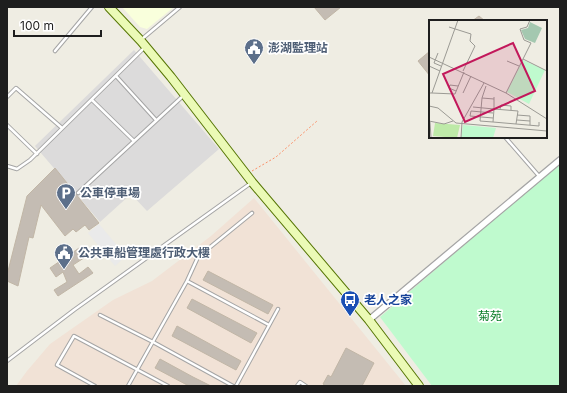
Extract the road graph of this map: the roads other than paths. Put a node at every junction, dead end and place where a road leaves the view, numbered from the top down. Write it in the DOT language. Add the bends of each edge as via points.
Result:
graph roads {
  1 [pos="92,7"];
  2 [pos="109,7"];
  3 [pos="180,7"];
  4 [pos="143,44"];
  5 [pos="55,51"];
  6 [pos="116,76"];
  7 [pos="184,94"];
  8 [pos="7,97"];
  9 [pos="92,100"];
  10 [pos="156,120"];
  11 [pos="7,125"];
  12 [pos="62,128"];
  13 [pos="506,138"];
  14 [pos="134,141"];
  15 [pos="37,154"];
  16 [pos="560,160"];
  17 [pos="7,166"];
  18 [pos="540,177"];
  19 [pos="252,182"];
  20 [pos="78,192"];
  21 [pos="252,213"];
  22 [pos="187,281"];
  23 [pos="278,309"];
  24 [pos="100,315"];
  25 [pos="369,320"];
  26 [pos="269,325"];
  27 [pos="153,342"];
  28 [pos="7,361"];
  29 [pos="138,369"];
  30 [pos="95,386"];
  31 [pos="128,386"];
  32 [pos="168,386"];
  33 [pos="233,386"];
  34 [pos="236,386"];
  35 [pos="297,386"];
  36 [pos="306,386"];
  37 [pos="419,386"];
  1 -- 5 [label="lane"];
  2 -- 4 [label="main road"];
  3 -- 4 [label="lane"];
  4 -- 6 [label="lane"];
  4 -- 7 [label="main road"];
  6 -- 9 [label="lane"];
  6 -- 10 [label="lane"];
  7 -- 10 [label="lane"];
  7 -- 19 [label="main road"];
  8 -- 12 [label="lane" via="16,88"];
  9 -- 12 [label="lane"];
  9 -- 14 [label="lane"];
  10 -- 14 [label="lane"];
  11 -- 15 [label="lane"];
  12 -- 15 [label="lane"];
  13 -- 18 [label="lane"];
  14 -- 20 [label="lane"];
  15 -- 17 [label="lane" via="16,168"];
  16 -- 18 [label="street"];
  18 -- 25 [label="street"];
  19 -- 25 [label="main road"];
  19 -- 28 [label="lane"];
  21 -- 22 [label="lane" via="198,256"];
  22 -- 26 [label="lane"];
  22 -- 27 [label="lane"];
  23 -- 26 [label="lane"];
  24 -- 27 [label="lane"];
  25 -- 37 [label="main road"];
  26 -- 34 [label="lane"];
  27 -- 29 [label="lane"];
  27 -- 33 [label="lane"];
  29 -- 30 [label="lane" via="74,336 57,365"];
  29 -- 31 [label="lane"];
  29 -- 32 [label="lane"];
  35 -- 36 [label="lane" via="300,382"];
}
